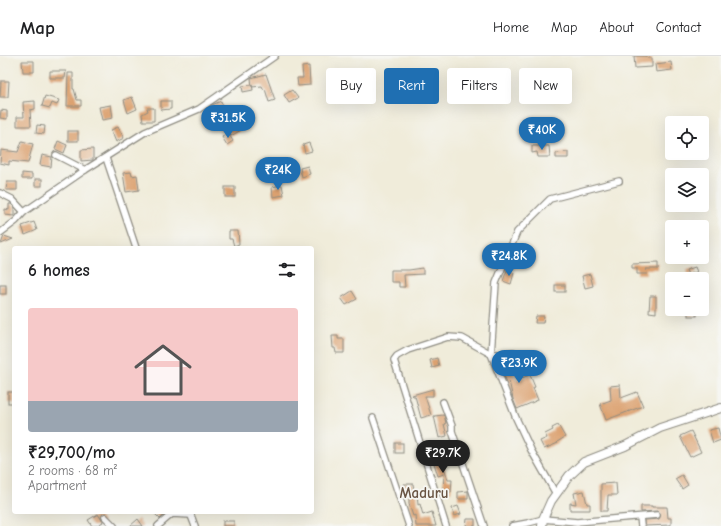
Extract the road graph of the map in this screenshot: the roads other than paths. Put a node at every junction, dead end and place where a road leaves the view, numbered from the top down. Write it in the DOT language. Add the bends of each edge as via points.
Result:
graph roads {
  1 [pos="275,56"];
  2 [pos="56,155"];
  3 [pos="106,158"];
  4 [pos="85,170"];
  5 [pos="619,181"];
  6 [pos="0,193"];
  7 [pos="24,212"];
  8 [pos="0,233"];
  9 [pos="135,246"];
  10 [pos="513,352"];
  11 [pos="491,354"];
  12 [pos="443,402"];
  13 [pos="721,408"];
  14 [pos="373,418"];
  15 [pos="556,494"];
  16 [pos="172,514"];
  17 [pos="191,514"];
  18 [pos="657,515"];
  19 [pos="105,517"];
  20 [pos="640,517"];
  21 [pos="542,522"];
  22 [pos="114,526"];
  23 [pos="158,526"];
  24 [pos="195,526"];
  25 [pos="409,526"];
  26 [pos="446,526"];
  27 [pos="484,526"];
  28 [pos="512,526"];
  29 [pos="641,526"];
  1 -- 3 [label="street" via="200,109 145,132"];
  2 -- 4 [label="street"];
  3 -- 4 [label="street"];
  3 -- 9 [label="street"];
  4 -- 7 [label="street"];
  5 -- 11 [label="street" via="550,199 517,232 496,283"];
  6 -- 7 [label="street" via="12,199"];
  7 -- 8 [label="street"];
  10 -- 11 [label="street"];
  11 -- 15 [label="street" via="516,418"];
  11 -- 26 [label="street" via="462,338 448,337 408,350 394,360"];
  12 -- 27 [label="street"];
  13 -- 15 [label="main road" via="660,428 625,446 584,462 569,476"];
  14 -- 25 [label="street"];
  15 -- 21 [label="main road"];
  16 -- 23 [label="street"];
  17 -- 24 [label="street"];
  18 -- 20 [label="street"];
  19 -- 22 [label="street"];
  20 -- 21 [label="street"];
  20 -- 29 [label="street"];
  21 -- 28 [label="street"];
}
